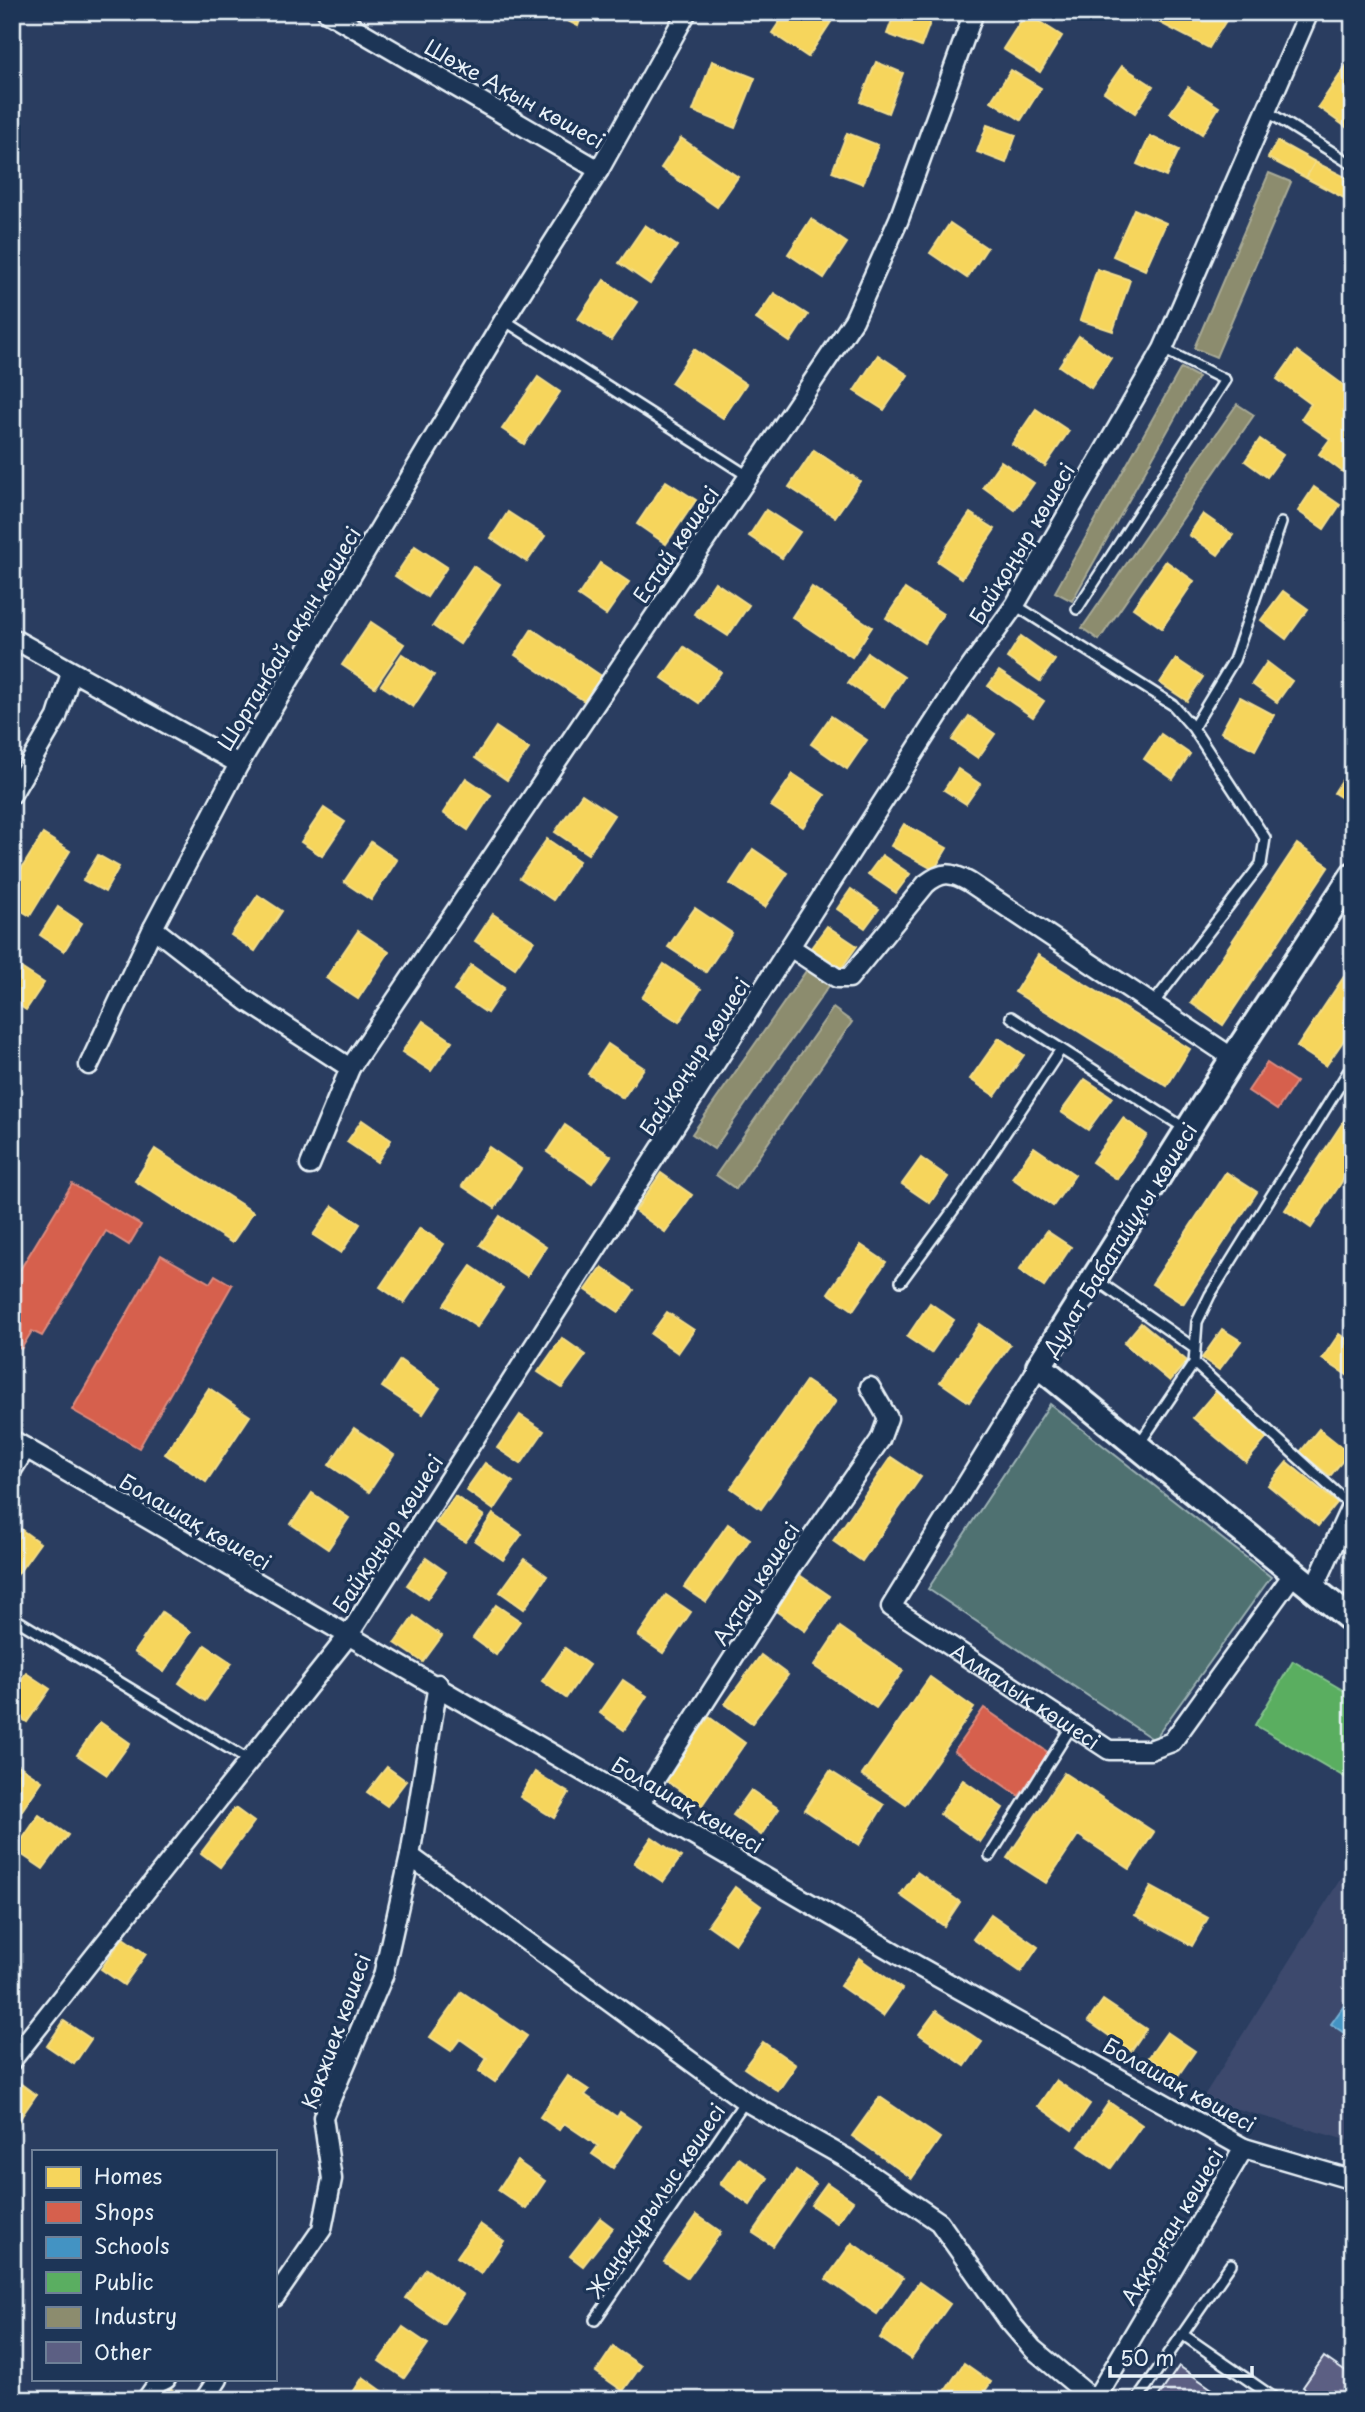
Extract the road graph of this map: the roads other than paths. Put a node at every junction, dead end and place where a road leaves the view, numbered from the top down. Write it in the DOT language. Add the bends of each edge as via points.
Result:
graph roads {
  1 [pos="327,12"];
  2 [pos="687,12"];
  3 [pos="974,12"];
  4 [pos="1309,12"];
  5 [pos="347,17"];
  6 [pos="1268,112"];
  7 [pos="1353,165"];
  8 [pos="599,170"];
  9 [pos="504,320"];
  10 [pos="1163,349"];
  11 [pos="748,476"];
  12 [pos="1280,523"];
  13 [pos="1015,605"];
  14 [pos="1077,609"];
  15 [pos="12,638"];
  16 [pos="71,673"];
  17 [pos="1193,728"];
  18 [pos="239,764"];
  19 [pos="12,794"];
  20 [pos="1348,890"];
  21 [pos="153,928"];
  22 [pos="790,947"];
  23 [pos="1152,1005"];
  24 [pos="1011,1017"];
  25 [pos="1061,1049"];
  26 [pos="1233,1058"];
  27 [pos="1353,1064"];
  28 [pos="89,1065"];
  29 [pos="350,1068"];
  30 [pos="1187,1130"];
  31 [pos="310,1165"];
  32 [pos="1094,1278"];
  33 [pos="901,1281"];
  34 [pos="1194,1348"];
  35 [pos="1194,1363"];
  36 [pos="1039,1366"];
  37 [pos="870,1387"];
  38 [pos="19,1444"];
  39 [pos="1138,1445"];
  40 [pos="12,1470"];
  41 [pos="1352,1504"];
  42 [pos="1294,1573"];
  43 [pos="1314,1588"];
  44 [pos="891,1607"];
  45 [pos="12,1617"];
  46 [pos="1353,1621"];
  47 [pos="348,1636"];
  48 [pos="438,1685"];
  49 [pos="1073,1724"];
  50 [pos="248,1760"];
  51 [pos="640,1803"];
  52 [pos="410,1856"];
  53 [pos="990,1856"];
  54 [pos="12,2060"];
  55 [pos="745,2101"];
  56 [pos="1244,2148"];
  57 [pos="1353,2180"];
  58 [pos="1231,2264"];
  59 [pos="276,2296"];
  60 [pos="595,2320"];
  61 [pos="1182,2334"];
  62 [pos="164,2380"];
  63 [pos="217,2380"];
  64 [pos="146,2400"];
  65 [pos="204,2400"];
  66 [pos="1094,2400"];
  67 [pos="1137,2400"];
  68 [pos="1276,2400"];
  1 -- 5 [label="street, Шөже Ақын көшесі"];
  2 -- 8 [label="street, Шөже Ақын көшесі"];
  3 -- 11 [label="street, Естай көшесі" via="899,219 854,320"];
  4 -- 6 [label="street, Байқоңыр көшесі"];
  5 -- 8 [label="street, Шөже Ақын көшесі"];
  6 -- 7 [label="lane"];
  6 -- 10 [label="street, Байқоңыр көшесі"];
  8 -- 9 [label="street, Шортанбай ақын көшесі"];
  9 -- 11 [label="lane"];
  9 -- 18 [label="street, Шортанбай ақын көшесі"];
  10 -- 13 [label="street, Байқоңыр көшесі"];
  10 -- 14 [label="lane" via="1225,380"];
  11 -- 29 [label="street, Естай көшесі"];
  12 -- 17 [label="lane" via="1234,660"];
  13 -- 17 [label="lane" via="1173,705"];
  13 -- 22 [label="street, Байқоңыр көшесі" via="959,682"];
  15 -- 16 [label="street"];
  16 -- 18 [label="street"];
  16 -- 19 [label="street" via="57,717"];
  17 -- 23 [label="lane" via="1265,838 1265,855"];
  18 -- 21 [label="street, Шортанбай ақын көшесі"];
  20 -- 26 [label="street, Дулат Бабатайұлы көшесі"];
  21 -- 28 [label="street, Шортанбай ақын көшесі"];
  21 -- 29 [label="street" via="247,1001"];
  22 -- 23 [label="street" via="837,978 849,978 926,884 947,873 969,882"];
  22 -- 47 [label="street, Байқоңыр көшесі"];
  23 -- 26 [label="street"];
  24 -- 25 [label="lane"];
  25 -- 30 [label="lane"];
  25 -- 33 [label="lane"];
  26 -- 30 [label="street, Дулат Бабатайұлы көшесі"];
  27 -- 34 [label="lane" via="1209,1295 1197,1322"];
  29 -- 31 [label="street, Естай көшесі"];
  30 -- 32 [label="street, Дулат Бабатайұлы көшесі"];
  32 -- 34 [label="lane"];
  32 -- 36 [label="street, Дулат Бабатайұлы көшесі"];
  34 -- 35 [label="lane"];
  35 -- 39 [label="lane"];
  35 -- 41 [label="lane"];
  36 -- 39 [label="street"];
  36 -- 44 [label="street, Дулат Бабатайұлы көшесі"];
  37 -- 51 [label="street, Ақтау көшесі" via="888,1418 880,1440 792,1566"];
  38 -- 40 [label="street"];
  38 -- 47 [label="street, Болашақ көшесі"];
  39 -- 42 [label="street"];
  41 -- 43 [label="street"];
  42 -- 43 [label="street"];
  42 -- 49 [label="street, Алмалық көшесі" via="1172,1742 1150,1751 1109,1749"];
  43 -- 46 [label="street"];
  44 -- 49 [label="street, Алмалық көшесі"];
  45 -- 50 [label="lane"];
  47 -- 48 [label="street, Болашақ көшесі"];
  47 -- 50 [label="street, Байқоңыр көшесі"];
  48 -- 51 [label="street, Болашақ көшесі"];
  48 -- 52 [label="street, Көкжиек көшесі"];
  49 -- 53 [label="lane"];
  50 -- 54 [label="street, Байқоңыр көшесі"];
  51 -- 56 [label="street, Болашақ көшесі" via="916,1965"];
  52 -- 55 [label="street"];
  52 -- 59 [label="street, Көкжиек көшесі" via="383,1976 323,2117 332,2179 322,2229"];
  55 -- 60 [label="lane, Жаңақұрылыс көшесі"];
  55 -- 66 [label="street" via="846,2158 939,2222 1033,2349"];
  56 -- 57 [label="street, Болашақ көшесі"];
  56 -- 66 [label="street, Аққорған көшесі"];
  58 -- 61 [label="lane"];
  61 -- 67 [label="lane"];
  61 -- 68 [label="lane"];
  62 -- 64 [label="street"];
  63 -- 65 [label="street"];
}
